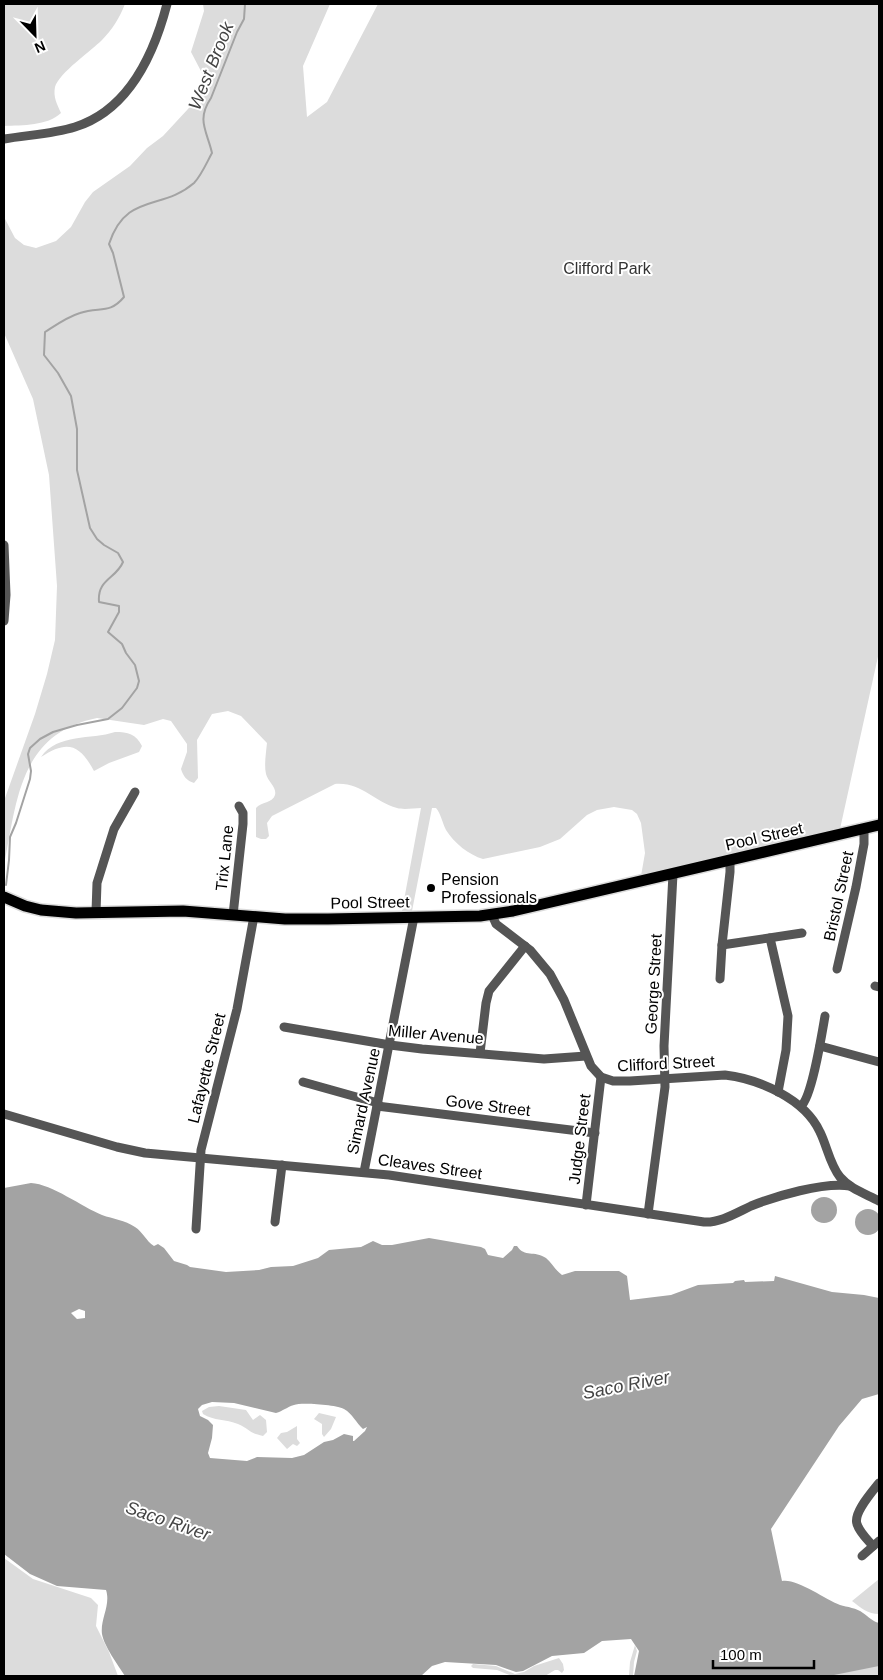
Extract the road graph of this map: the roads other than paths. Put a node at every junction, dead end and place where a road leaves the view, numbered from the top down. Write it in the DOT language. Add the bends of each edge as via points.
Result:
graph roads {
  1 [pos="167,4"];
  2 [pos="4,139"];
  3 [pos="4,545"];
  4 [pos="4,621"];
  5 [pos="135,792"];
  6 [pos="239,806"];
  7 [pos="879,825"];
  8 [pos="864,829"];
  9 [pos="730,861"];
  10 [pos="674,874"];
  11 [pos="4,897"];
  12 [pos="96,912"];
  13 [pos="233,915"];
  14 [pos="492,915"];
  15 [pos="254,916"];
  16 [pos="414,918"];
  17 [pos="802,934"];
  18 [pos="770,938"];
  19 [pos="722,945"];
  20 [pos="525,946"];
  21 [pos="837,969"];
  22 [pos="720,979"];
  23 [pos="825,1016"];
  24 [pos="284,1027"];
  25 [pos="390,1046"];
  26 [pos="820,1046"];
  27 [pos="480,1053"];
  28 [pos="586,1056"];
  29 [pos="879,1062"];
  30 [pos="601,1077"];
  31 [pos="665,1080"];
  32 [pos="303,1082"];
  33 [pos="778,1092"];
  34 [pos="378,1104"];
  35 [pos="801,1106"];
  36 [pos="4,1114"];
  37 [pos="595,1133"];
  38 [pos="202,1158"];
  39 [pos="282,1165"];
  40 [pos="364,1172"];
  41 [pos="850,1186"];
  42 [pos="879,1201"];
  43 [pos="586,1205"];
  44 [pos="648,1214"];
  45 [pos="275,1222"];
  46 [pos="196,1229"];
  47 [pos="879,1483"];
  48 [pos="876,1544"];
  49 [pos="862,1556"];
  1 -- 2 [label="street" via="141,71 129,90 112,107 76,127"];
  3 -- 4 [label="street"];
  5 -- 12 [label="street" via="114,829 97,883"];
  6 -- 13 [label="street, Trix Lane" via="243,813 243,829"];
  7 -- 8 [label="main road, Pool Street"];
  8 -- 9 [label="main road, Pool Street"];
  8 -- 21 [label="street, Bristol Street" via="856,887"];
  9 -- 10 [label="main road, Pool Street"];
  9 -- 19 [label="street"];
  10 -- 14 [label="main road, Pool Street"];
  10 -- 31 [label="street, George Street"];
  11 -- 12 [label="main road, Pool Street" via="47,911"];
  12 -- 13 [label="main road, Pool Street" via="183,911"];
  13 -- 15 [label="main road, Pool Street"];
  14 -- 16 [label="main road, Pool Street"];
  14 -- 20 [label="street, Clifford Street" via="496,924"];
  15 -- 16 [label="main road, Pool Street"];
  15 -- 38 [label="street, Lafayette Street" via="237,1009 201,1150"];
  16 -- 25 [label="street, Simard Avenue"];
  17 -- 18 [label="street"];
  18 -- 19 [label="street"];
  18 -- 33 [label="street" via="788,1016"];
  19 -- 22 [label="street"];
  20 -- 27 [label="street" via="489,991"];
  20 -- 28 [label="street, Clifford Street" via="542,964 560,992"];
  23 -- 26 [label="street"];
  24 -- 25 [label="street, Miller Avenue"];
  25 -- 27 [label="street, Miller Avenue"];
  25 -- 34 [label="street, Simard Avenue"];
  26 -- 29 [label="street"];
  26 -- 35 [label="street" via="807,1096"];
  27 -- 28 [label="street, Miller Avenue" via="544,1059"];
  28 -- 30 [label="street, Clifford Street"];
  30 -- 31 [label="street, Clifford Street" via="613,1081"];
  30 -- 37 [label="street, Judge Street"];
  31 -- 33 [label="street, Clifford Street" via="725,1075"];
  31 -- 44 [label="street, George Street"];
  32 -- 34 [label="street, Gove Street"];
  33 -- 35 [label="street, Clifford Street"];
  34 -- 37 [label="street, Gove Street"];
  34 -- 40 [label="street, Simard Avenue"];
  35 -- 41 [label="street, Clifford Street" via="818,1127 838,1174"];
  36 -- 38 [label="street, Cleaves Street" via="132,1151"];
  37 -- 43 [label="street, Judge Street"];
  38 -- 39 [label="street, Cleaves Street"];
  38 -- 46 [label="street, Lafayette Street"];
  39 -- 40 [label="street, Cleaves Street"];
  39 -- 45 [label="street"];
  40 -- 43 [label="street, Cleaves Street"];
  41 -- 42 [label="street"];
  41 -- 44 [label="street, Cleaves Street" via="786,1194 709,1222"];
  43 -- 44 [label="street, Cleaves Street"];
  47 -- 48 [label="street" via="858,1512 856,1522 862,1533"];
  48 -- 49 [label="street"];
}
